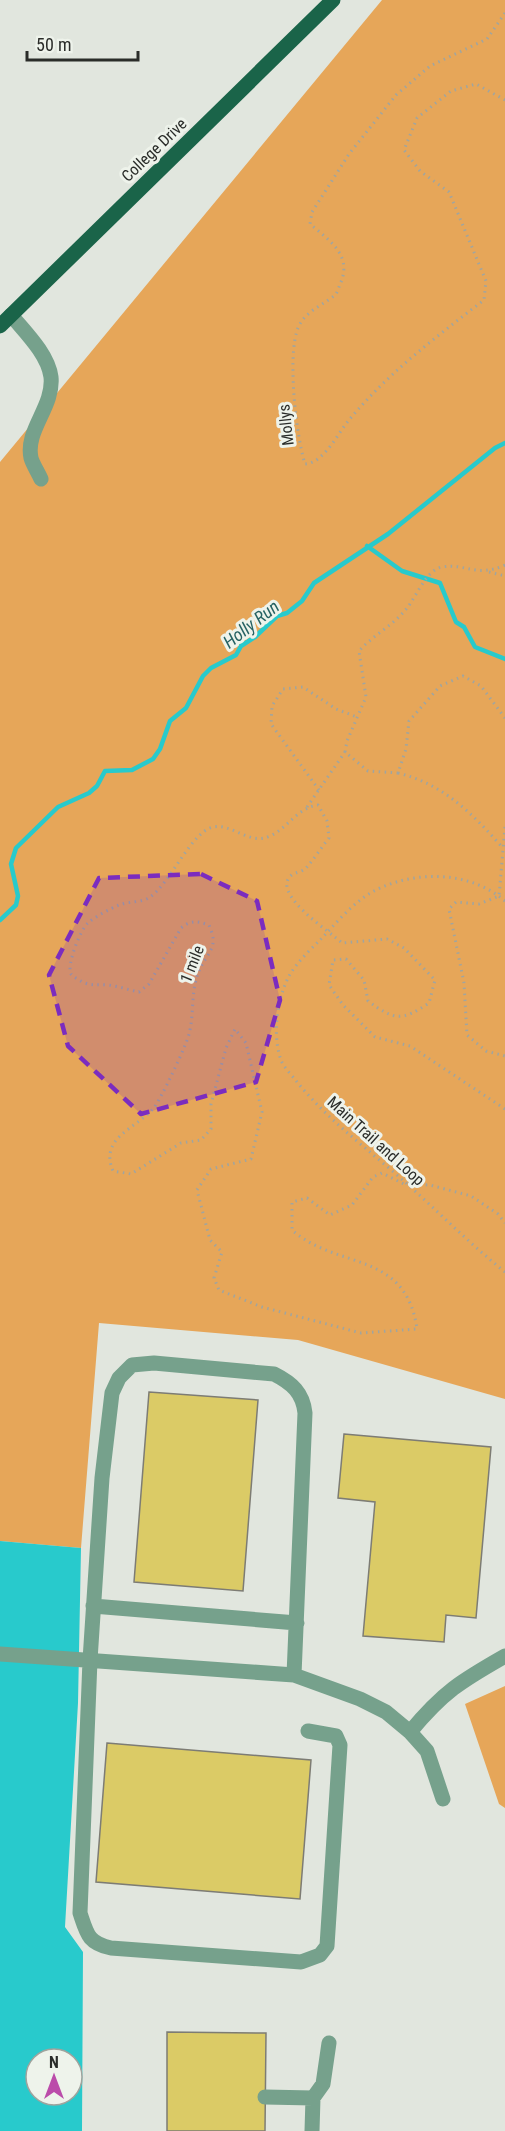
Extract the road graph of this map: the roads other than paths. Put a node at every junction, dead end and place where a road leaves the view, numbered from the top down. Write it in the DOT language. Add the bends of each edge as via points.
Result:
graph roads {
  1 [pos="333,0"];
  2 [pos="6,320"];
  3 [pos="41,479"];
  4 [pos="93,1606"];
  5 [pos="297,1623"];
  6 [pos="0,1654"];
  7 [pos="505,1656"];
  8 [pos="90,1660"];
  9 [pos="294,1675"];
  10 [pos="308,1731"];
  11 [pos="410,1732"];
  12 [pos="443,1799"];
  13 [pos="329,2043"];
  14 [pos="265,2097"];
  15 [pos="313,2098"];
  16 [pos="312,2131"];
  1 -- 2 [label="main road, College Drive"];
  2 -- 3 [label="lane" via="37,346 51,376 49,397 31,441 31,458"];
  4 -- 5 [label="lane"];
  4 -- 5 [label="lane" via="112,1393 126,1369 154,1363 274,1374 288,1380 303,1398"];
  4 -- 8 [label="lane"];
  5 -- 9 [label="lane"];
  6 -- 8 [label="lane"];
  7 -- 11 [label="lane" via="435,1701"];
  8 -- 9 [label="lane"];
  8 -- 10 [label="lane" via="80,1913 88,1935 97,1945 301,1962 320,1955 327,1946 340,1745 336,1736"];
  9 -- 11 [label="lane" via="369,1703"];
  11 -- 12 [label="lane" via="426,1751"];
  13 -- 15 [label="lane" via="323,2084"];
  14 -- 15 [label="lane"];
  15 -- 16 [label="lane"];
}
